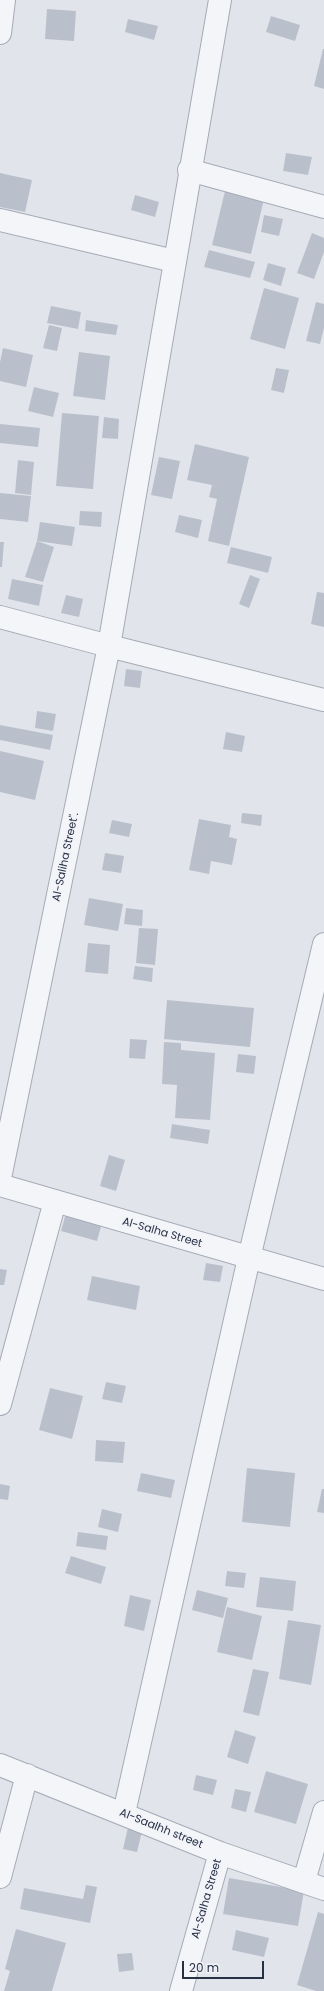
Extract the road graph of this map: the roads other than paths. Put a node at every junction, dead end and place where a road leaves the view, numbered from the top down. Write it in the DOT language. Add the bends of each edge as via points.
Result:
graph roads {
  1 [pos="4,0"];
  2 [pos="220,0"];
  3 [pos="0,33"];
  4 [pos="190,170"];
  5 [pos="324,207"];
  6 [pos="0,220"];
  7 [pos="174,261"];
  8 [pos="0,617"];
  9 [pos="109,646"];
  10 [pos="324,700"];
  11 [pos="324,944"];
  12 [pos="0,1178"];
  13 [pos="0,1185"];
  14 [pos="55,1201"];
  15 [pos="249,1258"];
  16 [pos="324,1280"];
  17 [pos="0,1404"];
  18 [pos="0,1765"];
  19 [pos="27,1775"];
  20 [pos="324,1812"];
  21 [pos="124,1813"];
  22 [pos="220,1853"];
  23 [pos="0,1877"];
  24 [pos="314,1885"];
  25 [pos="181,1991"];
  1 -- 3 [label="street"];
  2 -- 4 [label="street, Al-Saliha Street\"."];
  4 -- 5 [label="street"];
  4 -- 7 [label="street, Al-Saliha Street\"."];
  6 -- 7 [label="street"];
  7 -- 9 [label="street, Al-Saliha Street\"."];
  8 -- 9 [label="street"];
  9 -- 10 [label="street"];
  9 -- 12 [label="street, Al-Saliha Street\"."];
  11 -- 15 [label="street"];
  13 -- 14 [label="street, Al-Salha Street"];
  14 -- 15 [label="street, Al-Salha Street"];
  14 -- 17 [label="street"];
  15 -- 16 [label="street, Al-Salha Street"];
  15 -- 21 [label="street"];
  18 -- 19 [label="street, Al-Saalhh street"];
  19 -- 21 [label="street, Al-Saalhh street"];
  19 -- 23 [label="street"];
  20 -- 24 [label="street"];
  21 -- 22 [label="street, Al-Saalhh street"];
  22 -- 24 [label="street, Al-Saalhh street"];
  22 -- 25 [label="street, Al-Salha Street"];
}
